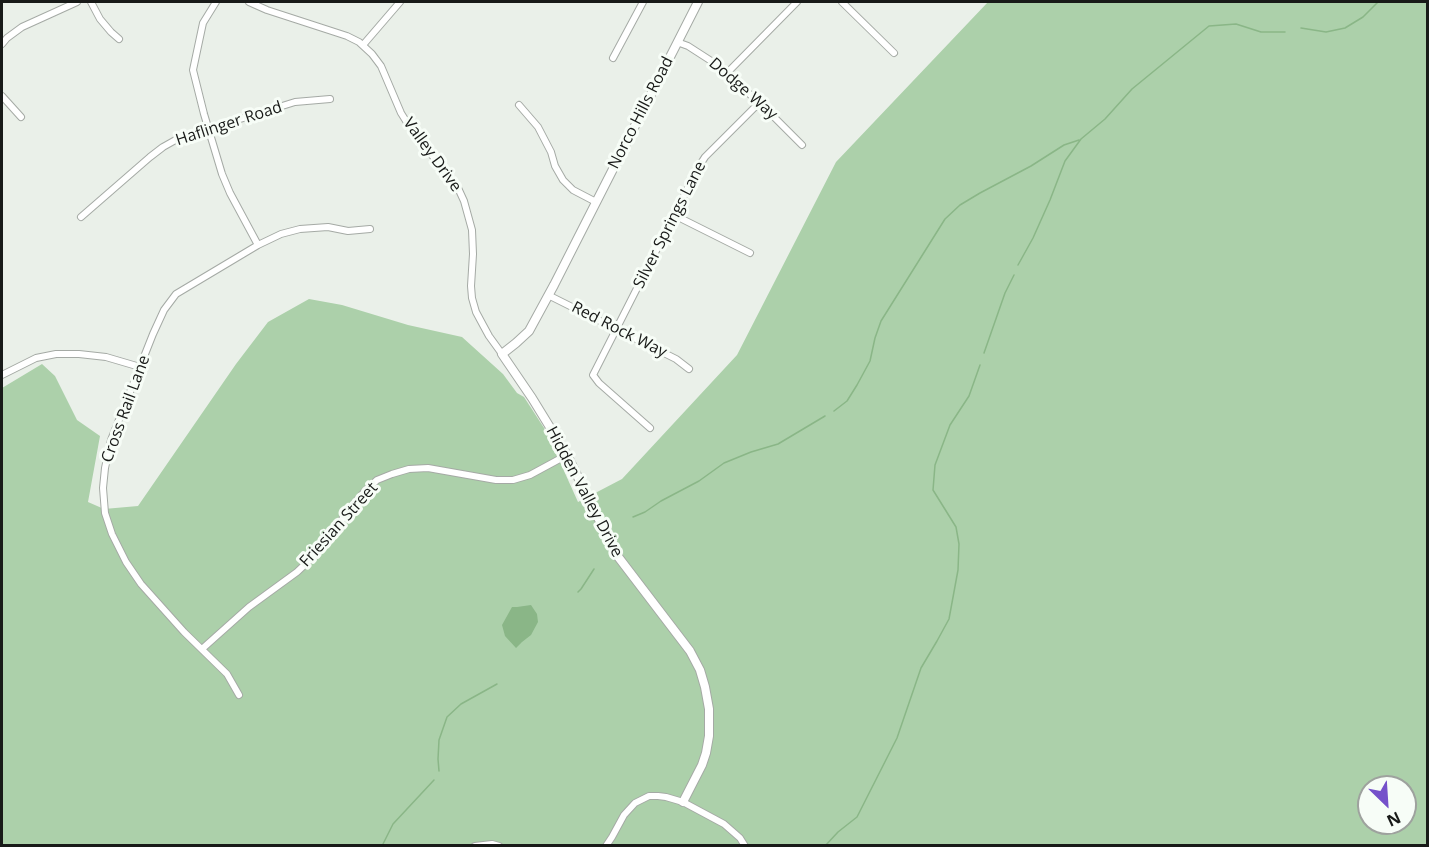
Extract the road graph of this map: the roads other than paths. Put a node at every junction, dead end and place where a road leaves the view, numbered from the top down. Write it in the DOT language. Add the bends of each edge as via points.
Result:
graph roads {
  1 [pos="77,2"];
  2 [pos="91,2"];
  3 [pos="216,2"];
  4 [pos="249,2"];
  5 [pos="400,2"];
  6 [pos="643,2"];
  7 [pos="698,2"];
  8 [pos="797,2"];
  9 [pos="842,2"];
  10 [pos="119,39"];
  11 [pos="677,42"];
  12 [pos="2,44"];
  13 [pos="363,45"];
  14 [pos="894,53"];
  15 [pos="612,58"];
  16 [pos="727,73"];
  17 [pos="2,96"];
  18 [pos="330,99"];
  19 [pos="759,102"];
  20 [pos="519,105"];
  21 [pos="21,117"];
  22 [pos="208,129"];
  23 [pos="802,145"];
  24 [pos="596,202"];
  25 [pos="674,215"];
  26 [pos="81,217"];
  27 [pos="370,230"];
  28 [pos="258,244"];
  29 [pos="750,253"];
  30 [pos="548,295"];
  31 [pos="616,329"];
  32 [pos="502,354"];
  33 [pos="140,367"];
  34 [pos="689,369"];
  35 [pos="2,375"];
  36 [pos="650,428"];
  37 [pos="567,455"];
  38 [pos="202,649"];
  39 [pos="239,695"];
  40 [pos="683,802"];
  41 [pos="475,846"];
  42 [pos="500,846"];
  43 [pos="606,846"];
  44 [pos="745,846"];
  1 -- 12 [label="street" via="22,27"];
  2 -- 10 [label="street" via="100,19"];
  3 -- 22 [label="street" via="203,23 193,70"];
  4 -- 13 [label="street, Valley Drive"];
  5 -- 13 [label="street"];
  6 -- 15 [label="street"];
  7 -- 11 [label="street, Norco Hills Road"];
  8 -- 16 [label="street"];
  9 -- 14 [label="street"];
  11 -- 16 [label="street, Dodge Way" via="704,55"];
  11 -- 24 [label="street, Norco Hills Road"];
  13 -- 32 [label="street, Valley Drive" via="381,66 411,129 461,194 472,230 472,298 479,318"];
  16 -- 19 [label="street, Dodge Way"];
  17 -- 21 [label="street"];
  18 -- 22 [label="street, Haflinger Road" via="295,102"];
  19 -- 23 [label="street, Dodge Way"];
  19 -- 25 [label="street, Silver Springs Lane" via="705,157"];
  20 -- 24 [label="street" via="538,127 563,180"];
  22 -- 26 [label="street, Haflinger Road" via="163,147"];
  22 -- 28 [label="street" via="230,193"];
  24 -- 30 [label="street, Norco Hills Road"];
  25 -- 29 [label="street"];
  25 -- 31 [label="street, Silver Springs Lane"];
  27 -- 28 [label="street, Cross Rail Lane" via="300,229"];
  28 -- 33 [label="street, Cross Rail Lane" via="176,294 164,310"];
  30 -- 31 [label="street, Red Rock Way"];
  30 -- 32 [label="street" via="529,331"];
  31 -- 34 [label="street, Red Rock Way"];
  31 -- 36 [label="street, Silver Springs Lane" via="592,375"];
  32 -- 37 [label="street, Hidden Valley Drive"];
  33 -- 35 [label="street" via="106,357 56,354 36,357"];
  33 -- 38 [label="street, Cross Rail Lane" via="111,440 103,488 105,513 112,534 141,584"];
  37 -- 38 [label="street, Friesian Street" via="530,476 513,480 428,468 409,469 377,480 317,553"];
  37 -- 40 [label="street, Hidden Valley Drive" via="616,554 690,651 700,670 709,710 709,736 702,765"];
  38 -- 39 [label="street, Cross Rail Lane" via="227,674"];
  40 -- 43 [label="street" via="649,796 635,803"];
  40 -- 44 [label="street" via="724,824"];
  41 -- 42 [label="street"];
}
